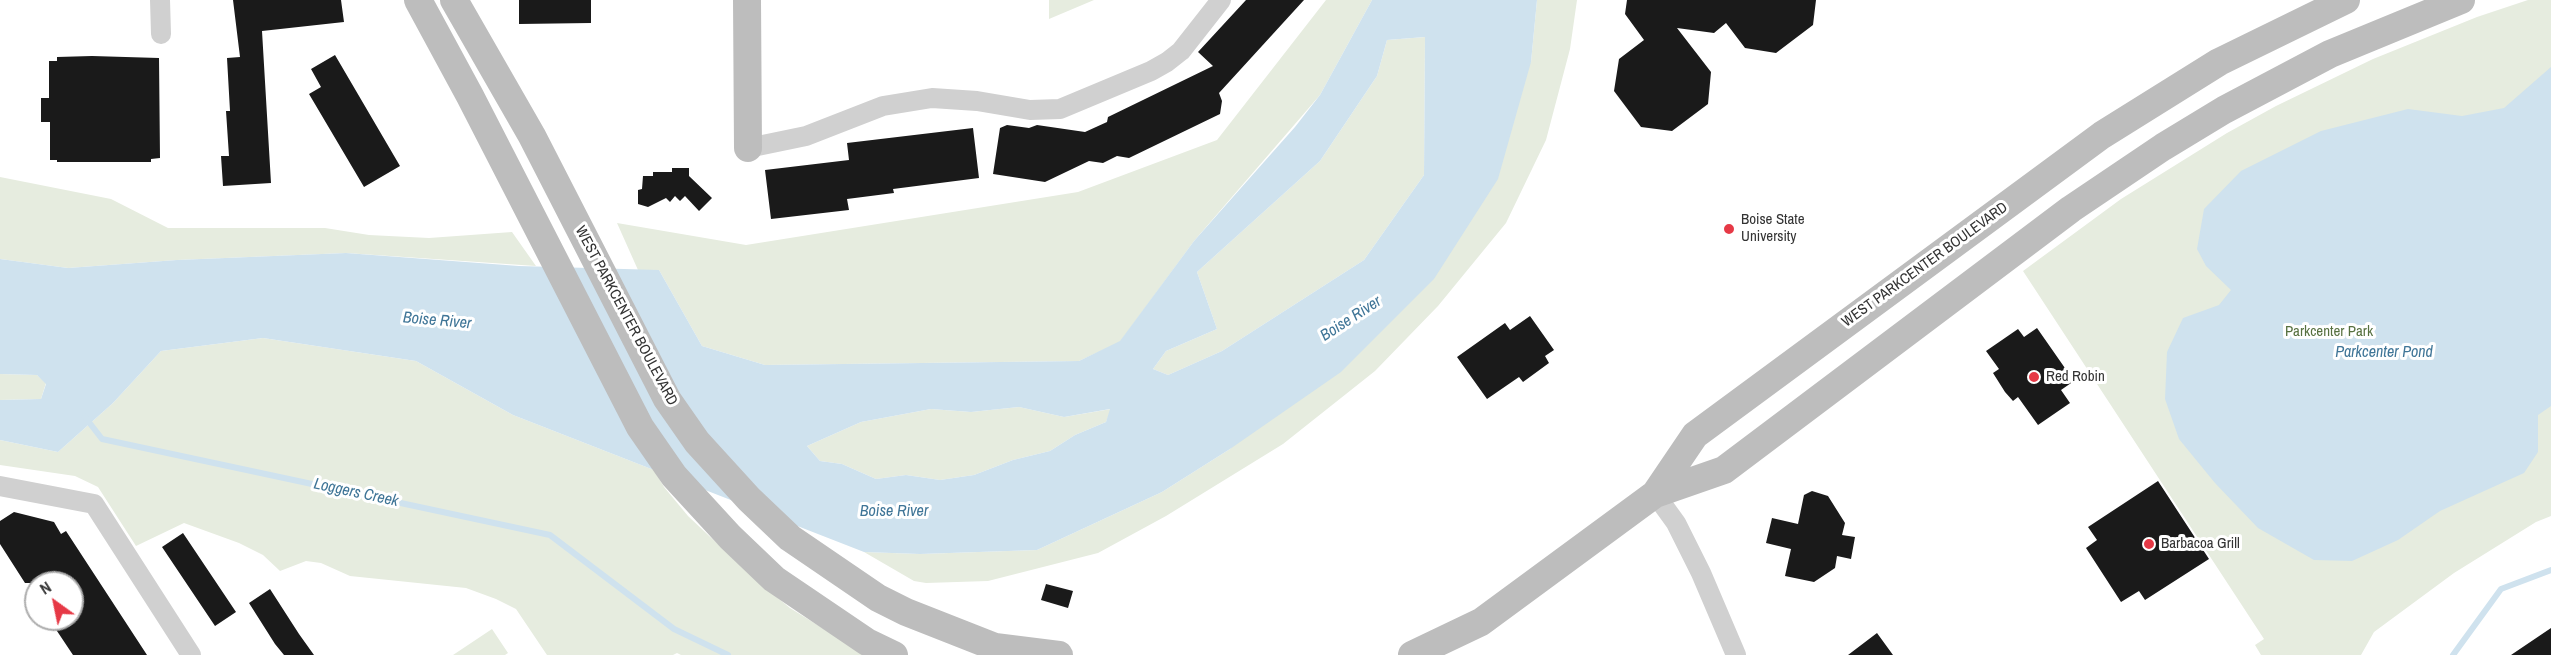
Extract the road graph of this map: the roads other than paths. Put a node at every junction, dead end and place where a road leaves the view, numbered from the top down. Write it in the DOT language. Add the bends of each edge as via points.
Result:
graph roads {
  1 [pos="160,0"];
  2 [pos="418,0"];
  3 [pos="454,0"];
  4 [pos="747,0"];
  5 [pos="1221,0"];
  6 [pos="2346,0"];
  7 [pos="2461,0"];
  8 [pos="162,34"];
  9 [pos="748,148"];
  10 [pos="0,486"];
  11 [pos="1655,494"];
  12 [pos="191,655"];
  13 [pos="894,655"];
  14 [pos="1059,655"];
  15 [pos="1412,655"];
  16 [pos="1736,655"];
  1 -- 8 [label="street"];
  2 -- 13 [label="main road" via="640,427 674,476 774,579 867,642"];
  3 -- 14 [label="main road, WEST PARKCENTER BOULEVARD" via="517,108 667,399 697,442 749,499 790,538 878,598 995,647"];
  4 -- 9 [label="main road"];
  5 -- 9 [label="street" via="1181,51 1167,62 1060,109 1030,110 932,98 882,106 806,136"];
  6 -- 11 [label="main road, WEST PARKCENTER BOULEVARD" via="2219,62 2102,135 1695,435"];
  7 -- 11 [label="main road, WEST PARKCENTER BOULEVARD" via="2330,54 2163,147 2071,209 1724,470"];
  10 -- 12 [label="street" via="94,504"];
  11 -- 15 [label="main road, WEST PARKCENTER BOULEVARD" via="1481,622"];
  11 -- 16 [label="street" via="1676,523"];
}
